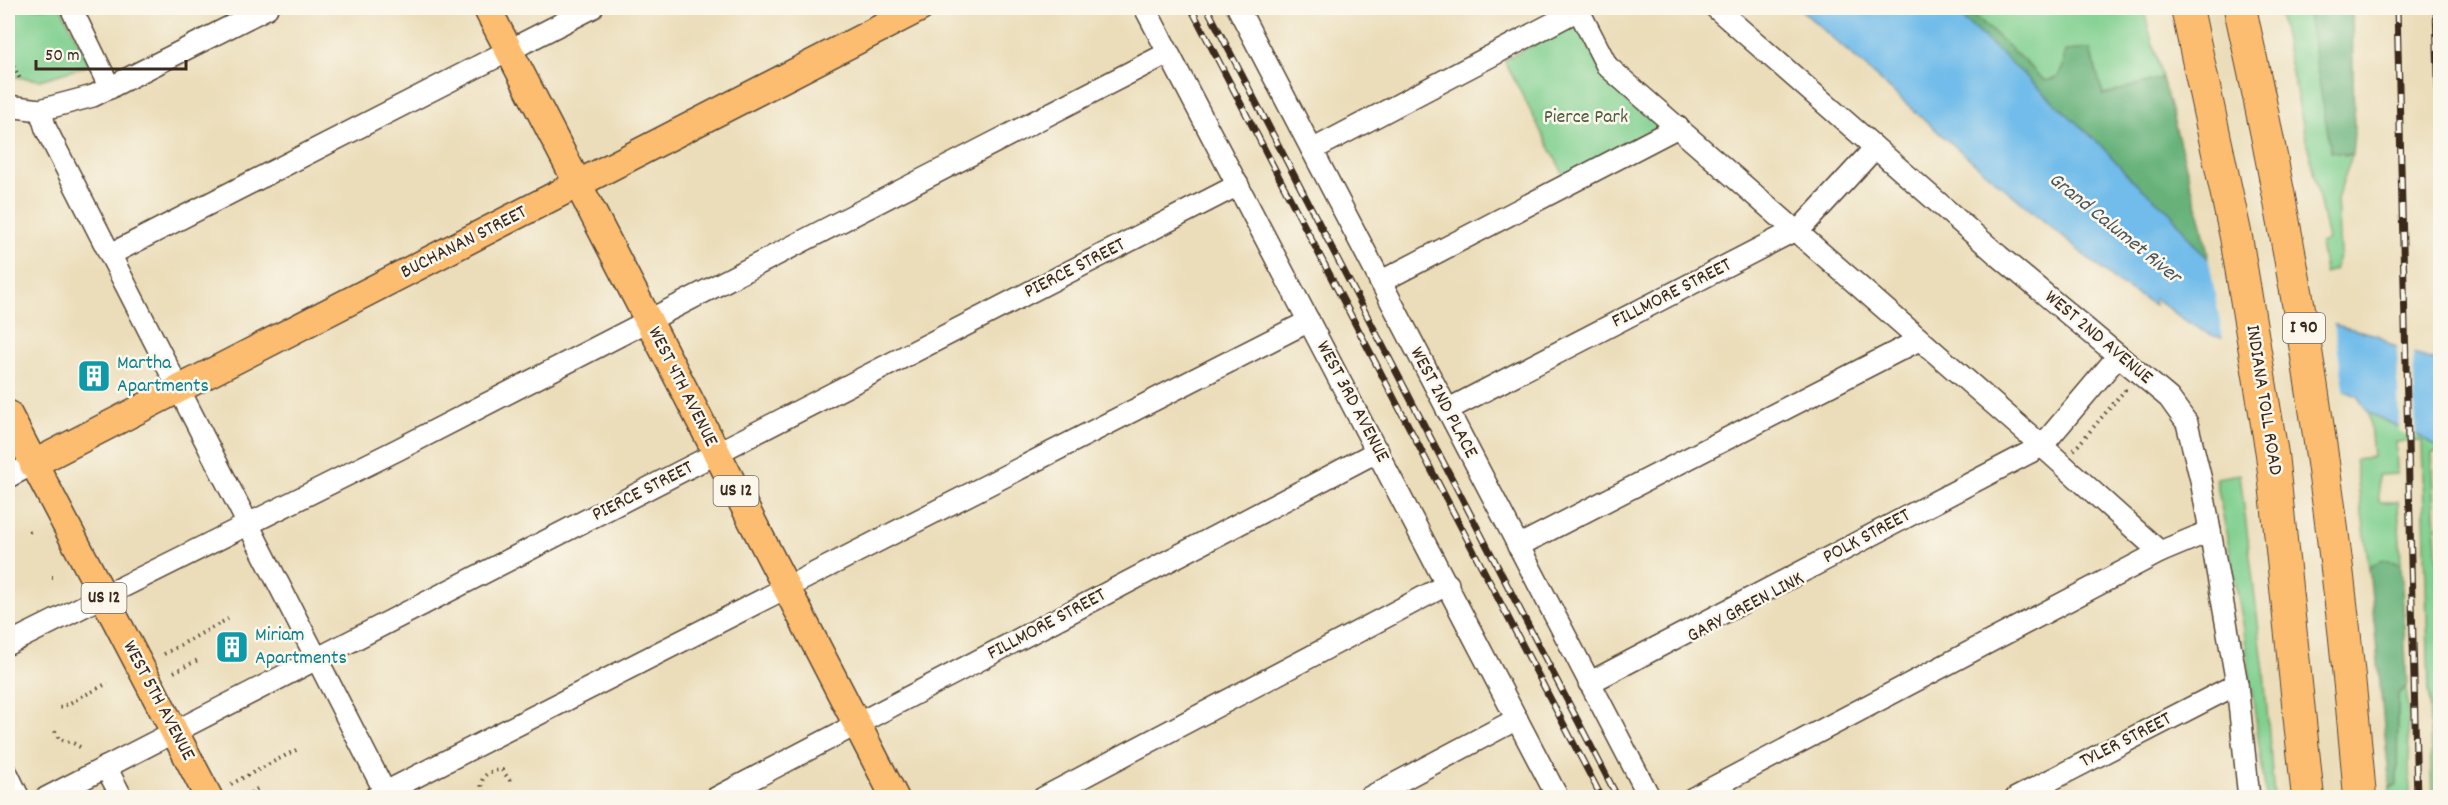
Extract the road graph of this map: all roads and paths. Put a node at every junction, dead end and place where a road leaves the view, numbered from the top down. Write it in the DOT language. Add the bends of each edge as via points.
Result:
graph roads {
  1 [pos="71,8"];
  2 [pos="267,8"];
  3 [pos="487,8"];
  4 [pos="592,8"];
  5 [pos="920,8"];
  6 [pos="1145,8"];
  7 [pos="1716,8"];
  8 [pos="2187,8"];
  9 [pos="2240,8"];
  10 [pos="1580,9"];
  11 [pos="1246,10"];
  12 [pos="509,50"];
  13 [pos="1168,53"];
  14 [pos="8,55"];
  15 [pos="21,81"];
  16 [pos="110,88"];
  17 [pos="8,105"];
  18 [pos="40,110"];
  19 [pos="1678,127"];
  20 [pos="1875,148"];
  21 [pos="1312,150"];
  22 [pos="578,185"];
  23 [pos="1239,185"];
  24 [pos="1794,231"];
  25 [pos="111,254"];
  26 [pos="1380,282"];
  27 [pos="648,321"];
  28 [pos="1309,321"];
  29 [pos="1919,340"];
  30 [pos="2118,356"];
  31 [pos="2117,382"];
  32 [pos="179,389"];
  33 [pos="1447,410"];
  34 [pos="8,414"];
  35 [pos="2042,446"];
  36 [pos="1378,451"];
  37 [pos="717,454"];
  38 [pos="2060,462"];
  39 [pos="33,464"];
  40 [pos="8,477"];
  41 [pos="249,524"];
  42 [pos="2210,531"];
  43 [pos="1518,546"];
  44 [pos="2160,552"];
  45 [pos="1448,584"];
  46 [pos="787,588"];
  47 [pos="103,597"];
  48 [pos="228,620"];
  49 [pos="8,644"];
  50 [pos="164,654"];
  51 [pos="317,659"];
  52 [pos="198,660"];
  53 [pos="174,672"];
  54 [pos="108,683"];
  55 [pos="1589,683"];
  56 [pos="2237,684"];
  57 [pos="60,708"];
  58 [pos="1517,719"];
  59 [pos="858,725"];
  60 [pos="55,731"];
  61 [pos="175,732"];
  62 [pos="82,748"];
  63 [pos="300,748"];
  64 [pos="106,767"];
  65 [pos="8,775"];
  66 [pos="512,783"];
  67 [pos="259,788"];
  68 [pos="220,791"];
  69 [pos="383,796"];
  70 [pos="19,798"];
  71 [pos="46,798"];
  72 [pos="122,798"];
  73 [pos="240,798"];
  74 [pos="485,798"];
  75 [pos="716,798"];
  76 [pos="896,798"];
  77 [pos="1043,798"];
  78 [pos="1368,798"];
  79 [pos="1558,798"];
  80 [pos="1650,798"];
  81 [pos="1693,798"];
  82 [pos="2016,798"];
  83 [pos="2249,798"];
  84 [pos="2308,798"];
  85 [pos="2360,798"];
  1 -- 16 [label="street"];
  2 -- 16 [label="street"];
  3 -- 12 [label="main road, WEST 4TH AVENUE / US 12"];
  4 -- 12 [label="street"];
  5 -- 22 [label="main road, BUCHANAN STREET"];
  6 -- 13 [label="street, WEST 3RD AVENUE"];
  7 -- 20 [label="street, WEST 2ND AVENUE"];
  8 -- 84 [label="highway, INDIANA TOLL ROAD / I 90" via="2209,99 2256,356 2286,566"];
  9 -- 85 [label="highway, I 90" via="2310,365 2337,563"];
  10 -- 19 [label="street" via="1607,66"];
  10 -- 21 [label="street"];
  11 -- 21 [label="street, WEST 2ND PLACE"];
  12 -- 22 [label="main road, WEST 4TH AVENUE / US 12"];
  12 -- 25 [label="street"];
  13 -- 23 [label="street, WEST 3RD AVENUE"];
  13 -- 27 [label="street"];
  14 -- 15 [label="path"];
  16 -- 18 [label="street"];
  17 -- 18 [label="street"];
  18 -- 25 [label="street" via="46,129"];
  19 -- 24 [label="street"];
  19 -- 26 [label="street"];
  20 -- 24 [label="street, FILLMORE STREET" via="1810,220"];
  20 -- 30 [label="street, WEST 2ND AVENUE"];
  21 -- 26 [label="street, WEST 2ND PLACE"];
  22 -- 27 [label="main road, WEST 4TH AVENUE / US 12"];
  22 -- 32 [label="main road, BUCHANAN STREET"];
  23 -- 28 [label="street, WEST 3RD AVENUE"];
  23 -- 37 [label="street, PIERCE STREET"];
  24 -- 29 [label="street"];
  24 -- 33 [label="street, FILLMORE STREET"];
  25 -- 32 [label="street"];
  26 -- 33 [label="street, WEST 2ND PLACE"];
  27 -- 37 [label="main road, WEST 4TH AVENUE / US 12"];
  27 -- 41 [label="street"];
  28 -- 36 [label="street, WEST 3RD AVENUE"];
  28 -- 46 [label="street"];
  29 -- 35 [label="street"];
  29 -- 43 [label="street"];
  30 -- 35 [label="street, POLK STREET"];
  30 -- 42 [label="street, WEST 2ND AVENUE" via="2169,398 2187,423"];
  31 -- 38 [label="path" via="2125,390"];
  32 -- 39 [label="main road, BUCHANAN STREET"];
  32 -- 41 [label="street"];
  33 -- 43 [label="street, WEST 2ND PLACE"];
  34 -- 39 [label="main road, WEST 5TH AVENUE / US 12"];
  35 -- 38 [label="street"];
  35 -- 55 [label="street, POLK STREET"];
  36 -- 45 [label="street, WEST 3RD AVENUE"];
  36 -- 59 [label="street, FILLMORE STREET"];
  37 -- 46 [label="main road, WEST 4TH AVENUE / US 12"];
  37 -- 51 [label="street, PIERCE STREET"];
  38 -- 44 [label="street"];
  39 -- 40 [label="street, BUCHANAN STREET"];
  39 -- 47 [label="main road, WEST 5TH AVENUE / US 12"];
  41 -- 47 [label="street"];
  41 -- 51 [label="street"];
  42 -- 44 [label="street"];
  42 -- 56 [label="street, WEST 2ND AVENUE"];
  43 -- 55 [label="street, WEST 2ND PLACE"];
  44 -- 81 [label="street"];
  45 -- 58 [label="street, WEST 3RD AVENUE"];
  45 -- 77 [label="street"];
  46 -- 59 [label="main road, WEST 4TH AVENUE / US 12"];
  46 -- 69 [label="street"];
  47 -- 49 [label="street"];
  47 -- 61 [label="main road, WEST 5TH AVENUE / US 12"];
  48 -- 50 [label="path"];
  51 -- 61 [label="street, PIERCE STREET"];
  51 -- 69 [label="street"];
  52 -- 53 [label="path"];
  54 -- 57 [label="path"];
  55 -- 80 [label="street, WEST 2ND PLACE"];
  56 -- 82 [label="street, TYLER STREET"];
  56 -- 83 [label="street, WEST 2ND AVENUE"];
  58 -- 78 [label="street"];
  58 -- 79 [label="street, WEST 3RD AVENUE"];
  59 -- 75 [label="street, FILLMORE STREET"];
  59 -- 76 [label="main road, WEST 4TH AVENUE / US 12"];
  60 -- 62 [label="path" via="59,739"];
  61 -- 64 [label="street, PIERCE STREET"];
  61 -- 68 [label="main road, WEST 5TH AVENUE / US 12"];
  63 -- 68 [label="path"];
  64 -- 71 [label="street, PIERCE STREET"];
  64 -- 72 [label="street"];
  65 -- 70 [label="street"];
  66 -- 74 [label="path" via="502,770 487,774 480,786"];
  67 -- 73 [label="path"];
}
